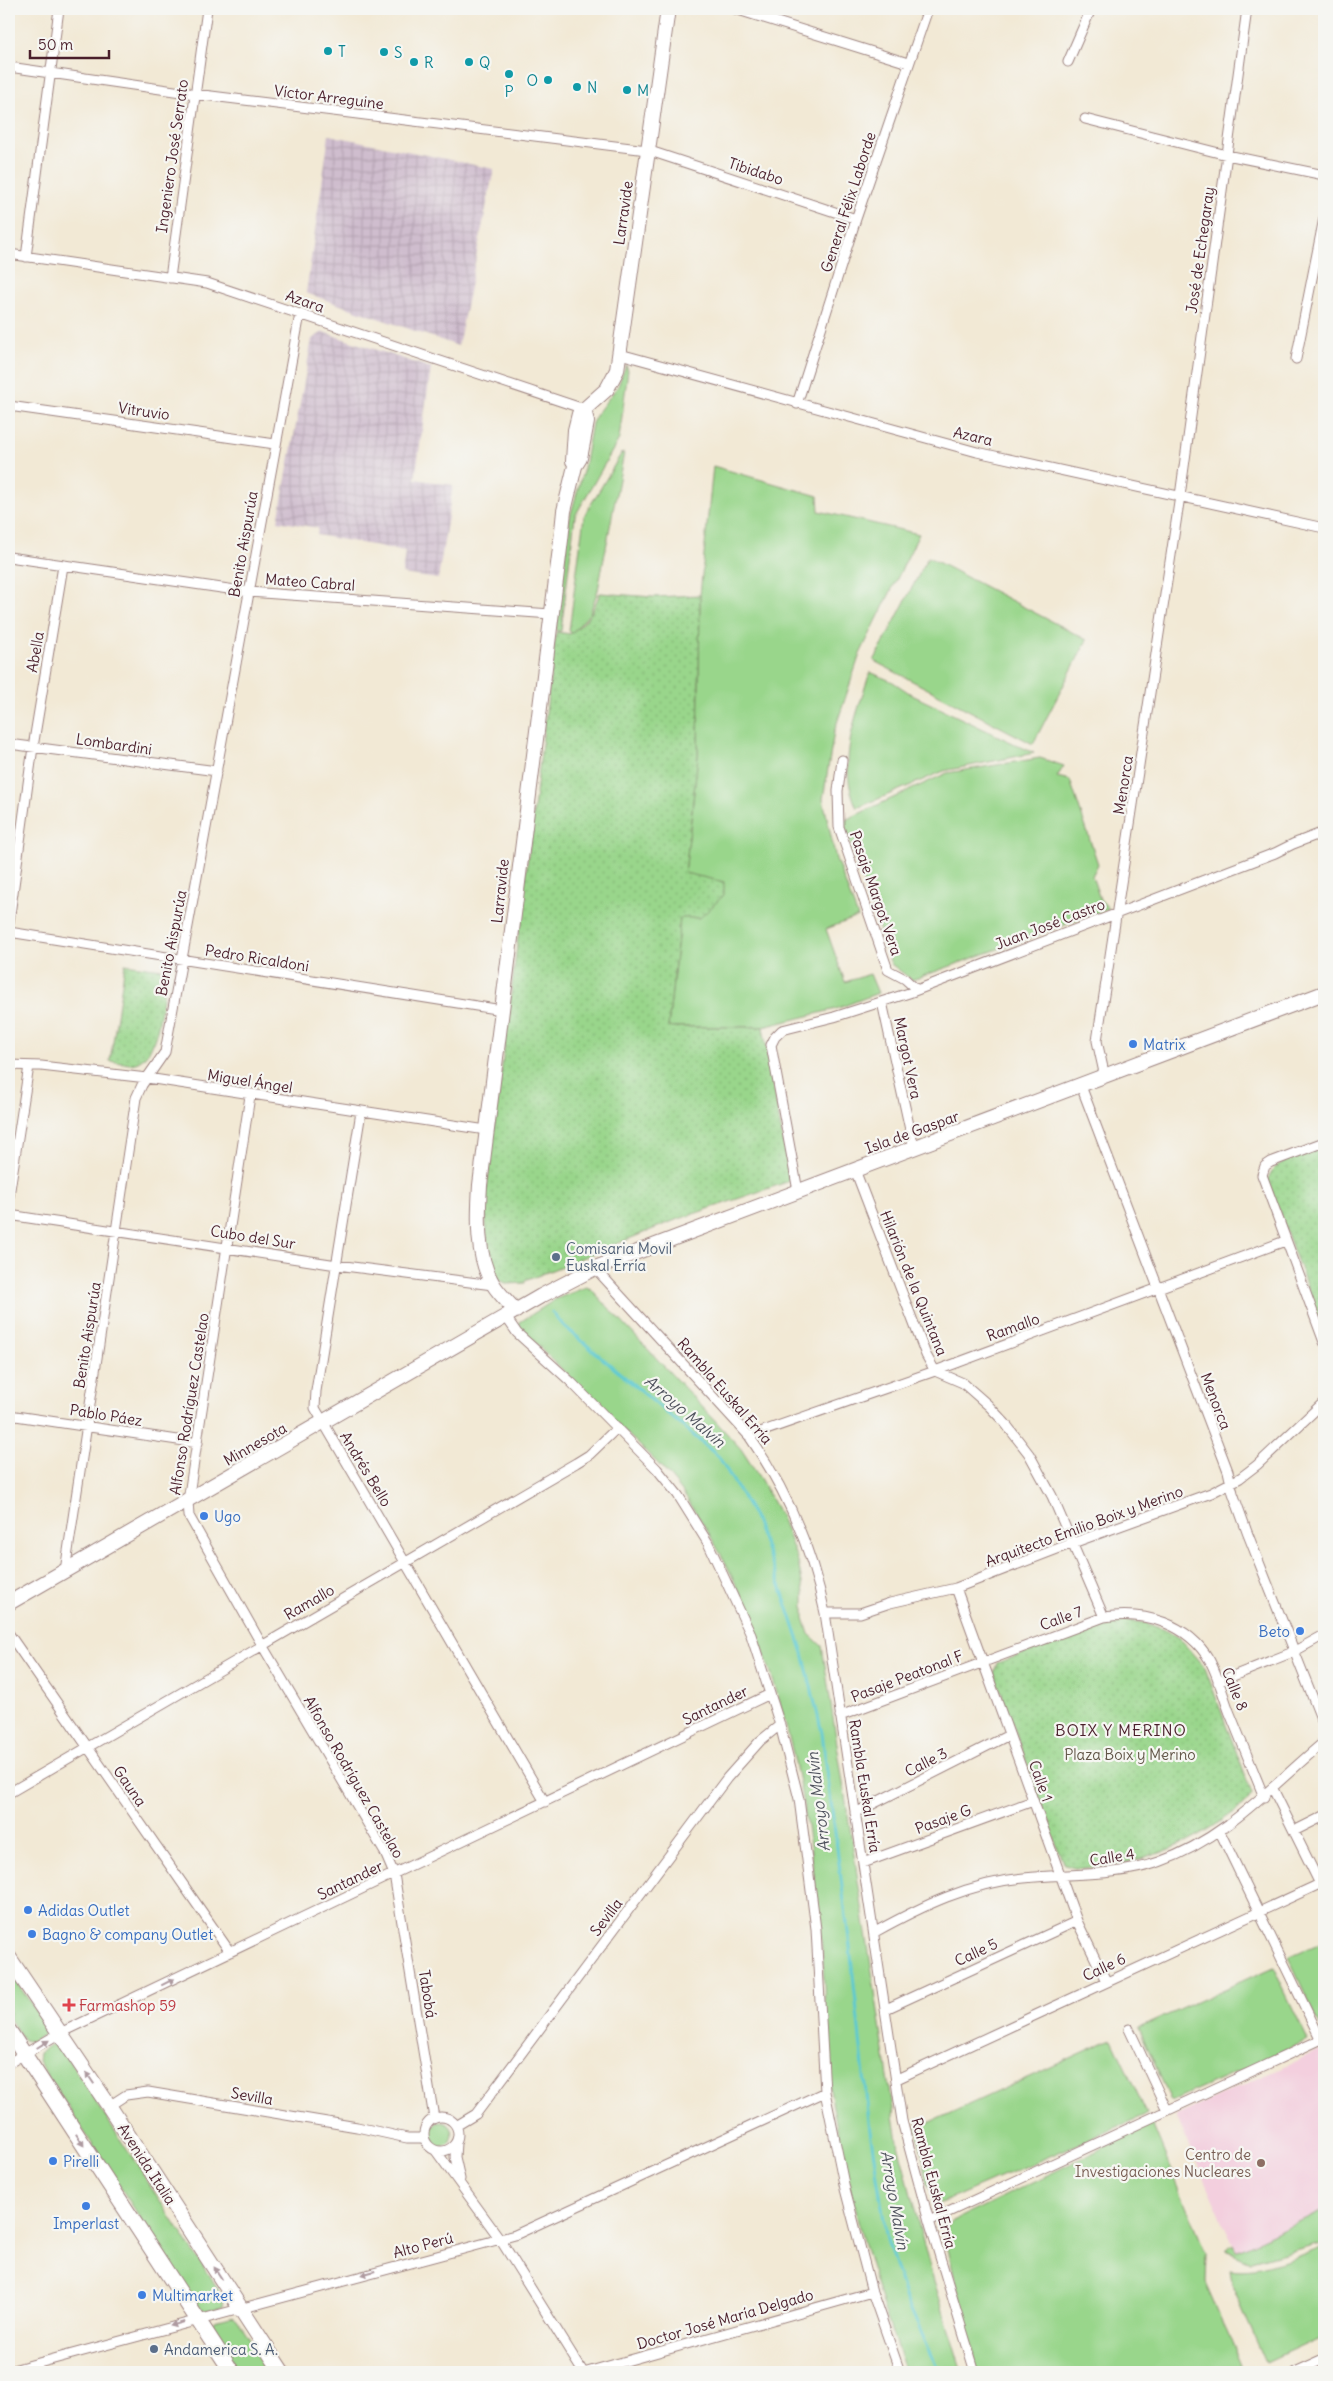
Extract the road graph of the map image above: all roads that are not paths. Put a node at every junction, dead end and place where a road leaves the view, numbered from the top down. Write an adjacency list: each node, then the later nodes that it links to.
1 (59, 9): 11 (street)
2 (208, 9): 12 (street, Ingeniero José Serrato)
3 (668, 9): 14 (street, Larravide)
4 (734, 9): 9 (street)
5 (928, 9): 9 (street, General Félix Laborde)
6 (1091, 9): 8 (street)
7 (1248, 9): 15 (street, José de Echegaray)
8 (1068, 62)
9 (908, 63): 17 (street, General Félix Laborde)
10 (9, 67): 11 (street, Víctor Arreguine)
11 (48, 73): 12 (street, Víctor Arreguine); 20 (street)
12 (195, 94): 14 (street, Víctor Arreguine); 21 (street, Ingeniero José Serrato)
13 (1085, 119): 15 (street)
14 (647, 150): 17 (street, Tibidabo); 23 (street, Larravide)
15 (1227, 155): 16 (street); 29 (street, José de Echegaray)
16 (1324, 176)
17 (856, 218): 25 (street, General Félix Laborde)
18 (1324, 218): 24 (street)
19 (9, 254): 20 (street, Azara)
20 (26, 257): 21 (street, Azara)
21 (170, 278): 22 (street, Azara)
22 (300, 314): 27 (street, Azara); 28 (street, Benito Aispurúa)
23 (620, 354): 25 (street, Azara); 27 (street, Larravide)
24 (1296, 359)
25 (797, 404): 29 (street, Azara)
26 (9, 406): 28 (street, Vitruvio)
27 (584, 409): 34 (street, Larravide)
28 (275, 444): 33 (street, Benito Aispurúa)
29 (1180, 496): 30 (street, Azara); 40 (street, Menorca)
30 (1324, 528)
31 (9, 557): 32 (street, Mateo Cabral)
32 (63, 566): 33 (street, Mateo Cabral); 36 (street, Abella)
33 (249, 592): 34 (street, Mateo Cabral); 38 (street, Benito Aispurúa)
34 (551, 614): 47 (street, Larravide)
35 (9, 744): 36 (street, Lombardini)
36 (33, 747): 38 (street, Lombardini); 41 (street, Abella)
37 (842, 760): 44 (street, Pasaje Margot Vera)
38 (217, 771): 43 (street, Benito Aispurúa)
39 (1324, 832): 40 (street, Juan José Castro)
40 (1117, 913): 44 (street, Juan José Castro); 50 (street, Menorca)
41 (9, 922)
42 (9, 932): 43 (street, Pedro Ricaldoni)
43 (182, 960): 47 (street, Pedro Ricaldoni); 51 (street, Benito Aispurúa)
44 (917, 990): 46 (street, Juan José Castro)
45 (1324, 993): 50 (street, Isla de Gaspar)
46 (882, 1002): 57 (street, Margot Vera); 59 (street, Juan José Castro)
47 (502, 1010): 55 (street, Larravide)
48 (9, 1065): 49 (street, Miguel Ángel)
49 (29, 1066): 51 (street, Miguel Ángel); 60 (street)
50 (1105, 1077): 52 (street, Isla de Gaspar)
51 (147, 1078): 53 (street, Miguel Ángel); 62 (street, Benito Aispurúa)
52 (1081, 1086): 57 (street, Isla de Gaspar); 68 (street, Menorca)
53 (250, 1096): 54 (street, Miguel Ángel); 64 (street, Alfonso Rodríguez Castelao)
54 (361, 1112): 55 (street, Miguel Ángel); 65 (street, Andrés Bello)
55 (486, 1130): 67 (street, Larravide)
56 (1324, 1142): 63 (street)
57 (914, 1148): 58 (street, Isla de Gaspar)
58 (855, 1170): 59 (street, Isla de Gaspar); 71 (street, Hilarión de la Quintana)
59 (798, 1191): 66 (street, Isla de Gaspar)
60 (9, 1196)
61 (9, 1215): 62 (street, Cubo del Sur)
62 (117, 1232): 64 (street, Cubo del Sur); 75 (street, Benito Aispurúa)
63 (1285, 1241): 68 (street, Ramallo); 70 (street)
64 (227, 1246): 65 (street, Cubo del Sur); 78 (street, Alfonso Rodríguez Castelao)
65 (337, 1265): 67 (street, Cubo del Sur); 74 (street, Andrés Bello)
66 (595, 1268): 69 (street, Isla de Gaspar); 77 (street, Rambla Euskal Erría)
67 (493, 1286): 69 (street, Larravide)
68 (1157, 1288): 71 (street, Ramallo); 79 (street, Menorca)
69 (511, 1314): 74 (street, Minnesota); 76 (street)
70 (1324, 1342)
71 (935, 1371): 77 (street, Ramallo); 81 (street, Hilarión de la Quintana)
72 (1324, 1402): 79 (street, Arquitecto Emilio Boix y Merino)
73 (9, 1415): 75 (street, Pablo Páez)
74 (323, 1423): 80 (street, Minnesota); 82 (street, Andrés Bello)
75 (87, 1426): 78 (street, Pablo Páez); 83 (street, Benito Aispurúa)
76 (617, 1428): 82 (street, Ramallo); 95 (street)
77 (749, 1436): 86 (street, Rambla Euskal Erría)
78 (198, 1443): 80 (street, Alfonso Rodríguez Castelao)
79 (1231, 1483): 81 (street, Arquitecto Emilio Boix y Merino); 92 (street, Menorca)
80 (188, 1501): 83 (street, Minnesota); 91 (street, Alfonso Rodríguez Castelao)
81 (1070, 1544): 84 (street, Arquitecto Emilio Boix y Merino); 87 (street, Hilarión de la Quintana)
82 (406, 1563): 91 (street, Ramallo); 106 (street, Andrés Bello)
83 (65, 1571): 85 (street, Minnesota)
84 (956, 1588): 86 (street, Arquitecto Emilio Boix y Merino); 93 (street, Calle 1)
85 (9, 1603)
86 (825, 1613): 96 (street, Rambla Euskal Erría)
87 (1104, 1617): 88 (street, Calle 7); 93 (street, Calle 7)
88 (1151, 1617): 94 (street, Calle 8)
89 (9, 1634): 101 (street, Gauna)
90 (1324, 1635): 92 (street)
91 (262, 1645): 101 (street, Ramallo); 112 (street, Alfonso Rodríguez Castelao)
92 (1293, 1652): 94 (street); 98 (street, Menorca)
93 (983, 1662): 96 (street, Pasaje Peatonal F); 99 (street, Calle 1)
94 (1218, 1682): 104 (street, Calle 8)
95 (770, 1694): 97 (street); 106 (street, Santander)
96 (840, 1716): 107 (street, Rambla Euskal Erría)
97 (780, 1725): 129 (street); 133 (street, Sevilla)
98 (1324, 1726)
99 (1009, 1735): 105 (street, Calle 1); 107 (street, Calle 3)
100 (1324, 1742): 102 (street, Calle 4)
101 (87, 1748): 103 (street, Ramallo); 118 (street, Gauna)
102 (1274, 1789): 104 (street, Calle 4); 109 (street)
103 (9, 1793)
104 (1264, 1797): 110 (street, Calle 4)
105 (1033, 1801): 111 (street, Pasaje G); 113 (street, Calle 1)
106 (545, 1802): 112 (street, Santander)
107 (854, 1813): 111 (street, Rambla Euskal Erría)
108 (1324, 1816): 109 (street)
109 (1294, 1831): 114 (street)
110 (1220, 1832): 113 (street, Calle 4); 115 (street)
111 (863, 1863): 117 (street, Rambla Euskal Erría)
112 (394, 1874): 118 (street, Santander); 132 (street, Tabobá)
113 (1060, 1876): 116 (street, Calle 1); 117 (street, Calle 4)
114 (1322, 1883): 115 (street, Calle 6)
115 (1260, 1911): 120 (street, Calle 6); 125 (street)
116 (1076, 1921): 120 (street, Calle 1); 121 (street, Calle 5)
117 (875, 1932): 121 (street, Rambla Euskal Erría)
118 (230, 1952): 124 (street, Santander, one-way to 118)
119 (9, 1958): 124 (main road, Avenida Italia)
120 (1106, 1981): 128 (street, Calle 6)
121 (886, 2008): 128 (street, Rambla Euskal Erría)
122 (1129, 2029): 131 (street)
123 (9, 2031): 126 (main road)
124 (60, 2033): 126 (street, Santander, one-way to 124); 130 (main road, Avenida Italia, one-way to 124)
125 (1322, 2039): 131 (street)
126 (25, 2055): 127 (street, Santander); 142 (main road, one-way to 142)
127 (9, 2063)
128 (897, 2079): 138 (street, Rambla Euskal Erría)
129 (825, 2092): 139 (street, Alto Perú); 140 (street)
130 (109, 2106): 134 (street, Sevilla); 141 (main road, Avenida Italia, one-way to 130)
131 (1167, 2110): 138 (street)
132 (434, 2118): 133 (street); 134 (street)
133 (456, 2126): 135 (street)
134 (424, 2138): 136 (street)
135 (456, 2143): 136 (street); 137 (street)
136 (436, 2151): 137 (street)
137 (462, 2184): 139 (street)
138 (929, 2221): 150 (street, Rambla Euskal Erría)
139 (500, 2239): 141 (street, Alto Perú, one-way to 141); 148 (street)
140 (872, 2292): 148 (street, Doctor José María Delgado); 149 (street)
141 (240, 2307): 142 (street, Alto Perú); 147 (main road, Avenida Italia)
142 (197, 2318): 144 (street, Alto Perú, one-way to 144); 146 (main road)
143 (1324, 2359): 151 (street)
144 (25, 2370): 145 (street, Alto Perú)
145 (9, 2371)
146 (232, 2372)
147 (282, 2372)
148 (585, 2372)
149 (900, 2372)
150 (975, 2372)
151 (1295, 2372)

